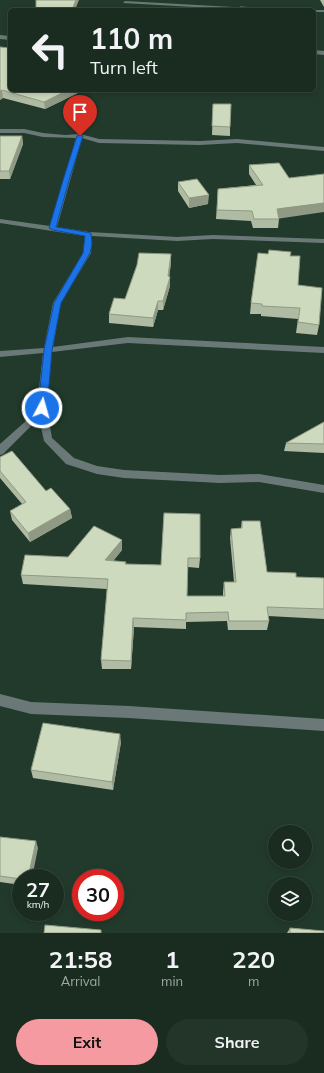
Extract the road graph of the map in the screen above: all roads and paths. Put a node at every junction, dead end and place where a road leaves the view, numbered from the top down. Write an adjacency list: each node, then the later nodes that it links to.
1 (124, 3): 2 (street)
2 (230, 8)
3 (0, 131): 4 (street)
4 (80, 136): 5 (street); 7 (street)
5 (324, 149)
6 (0, 221): 7 (street)
7 (53, 228): 8 (street)
8 (89, 234): 9 (street); 10 (street)
9 (324, 241)
10 (48, 350): 11 (street); 12 (street); 13 (street)
11 (324, 350)
12 (0, 354)
13 (42, 408): 14 (street); 15 (street)
14 (0, 451)
15 (324, 489)
16 (0, 700): 17 (street)
17 (324, 724)

